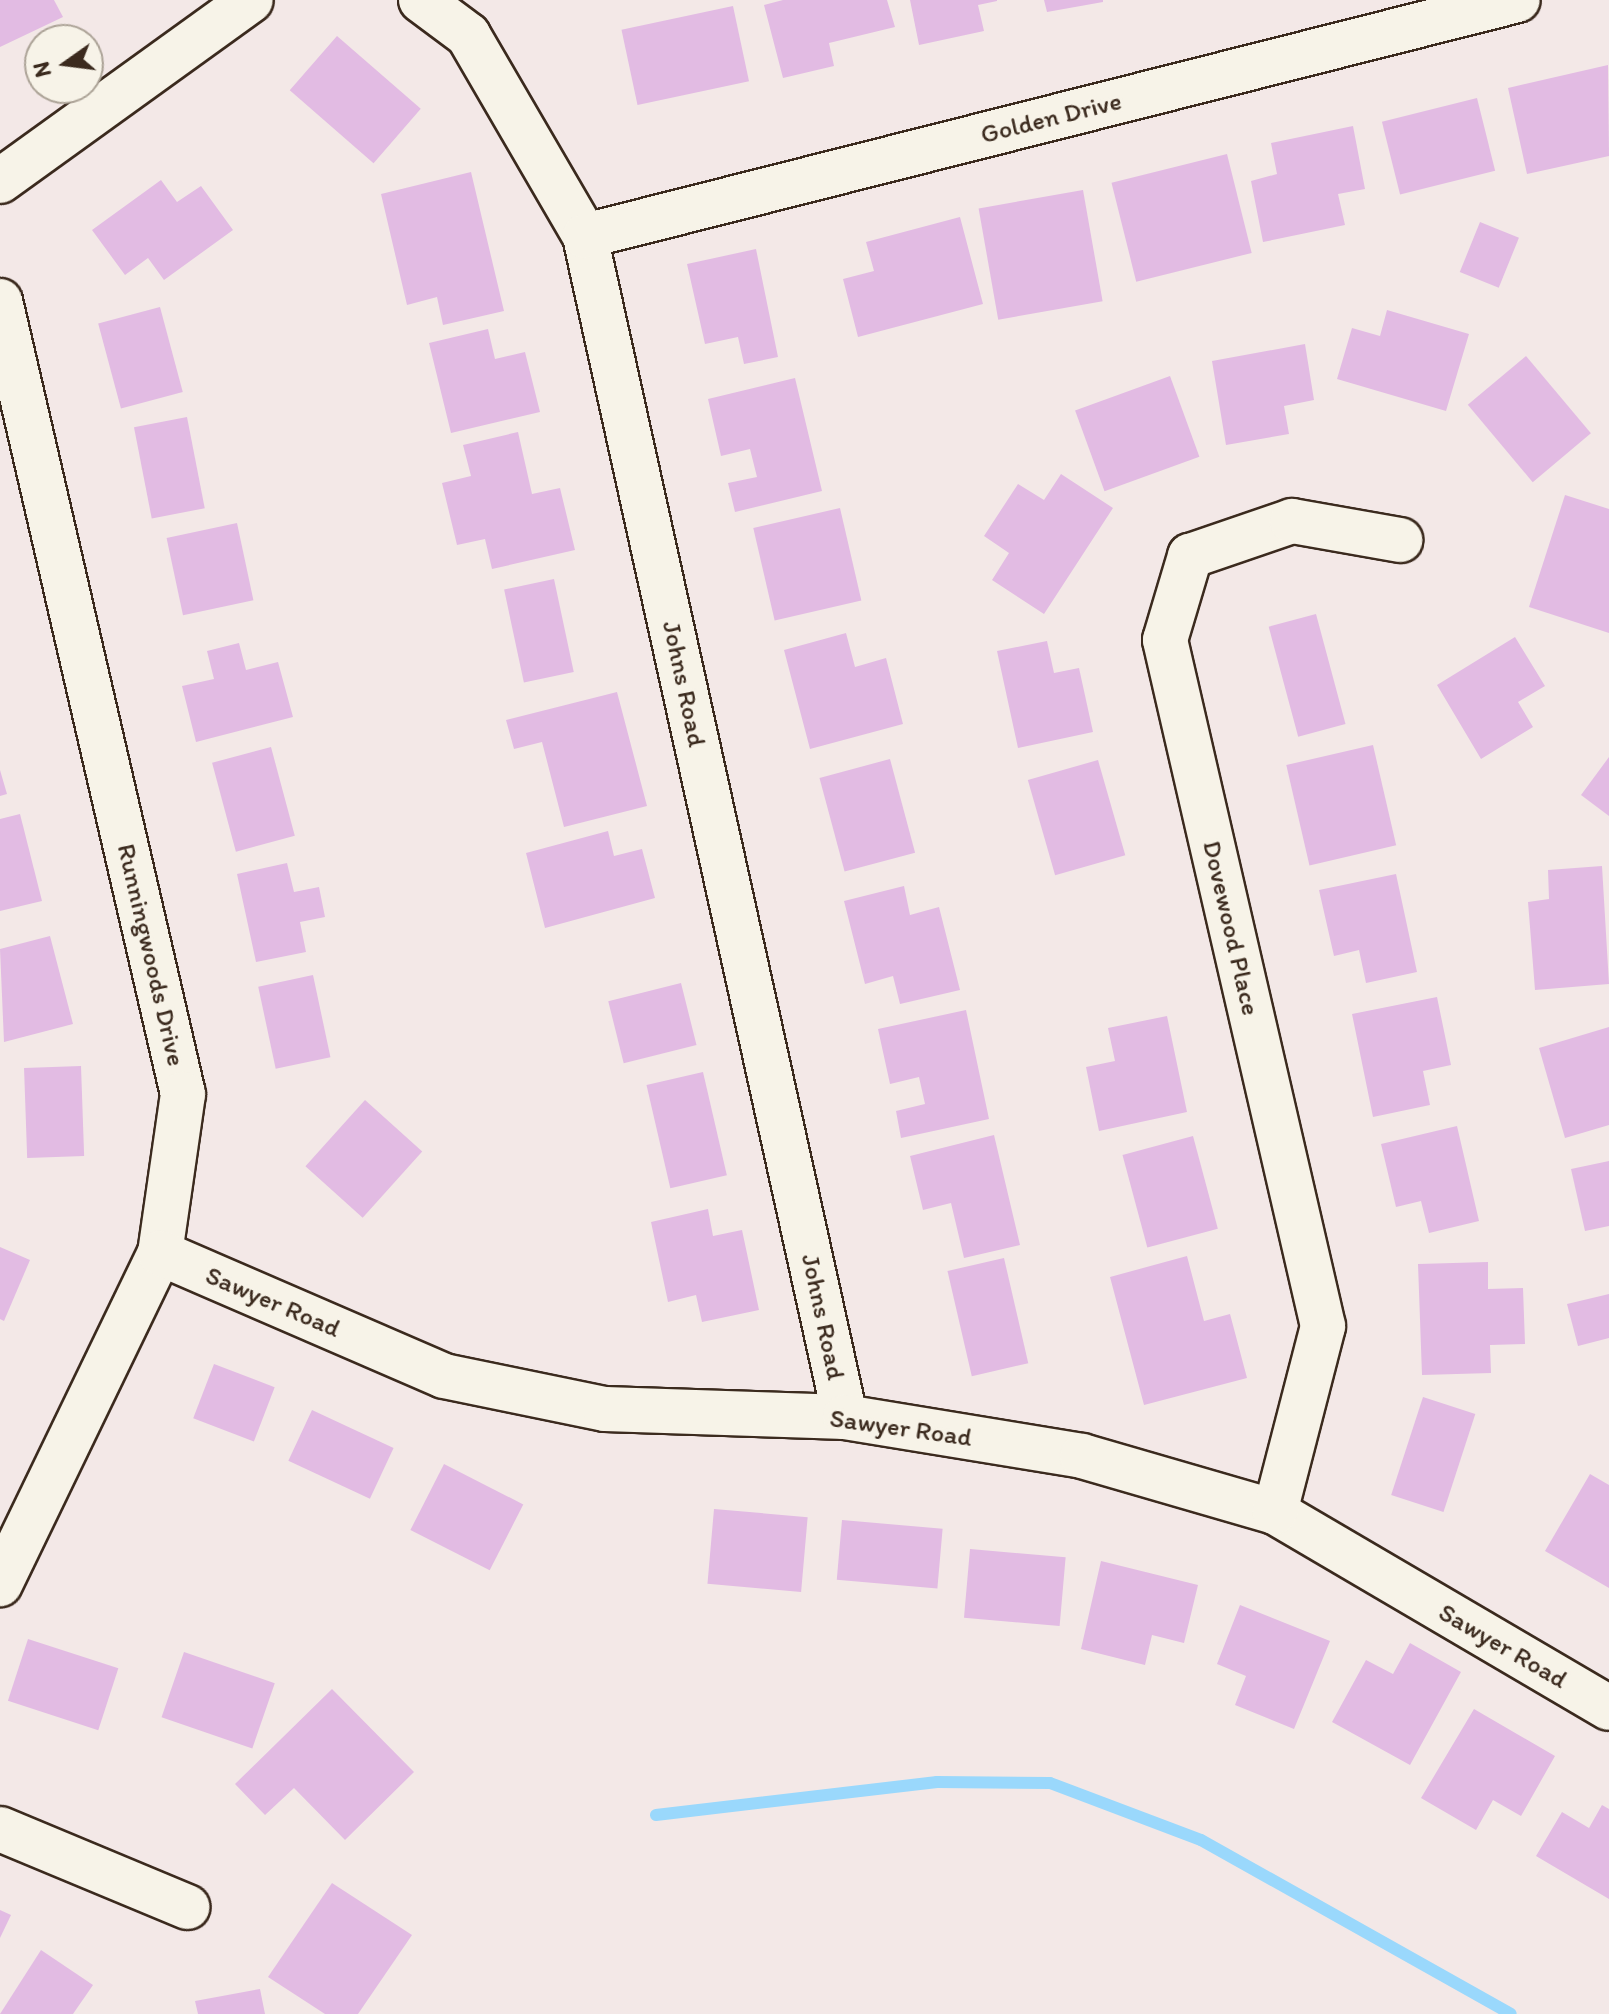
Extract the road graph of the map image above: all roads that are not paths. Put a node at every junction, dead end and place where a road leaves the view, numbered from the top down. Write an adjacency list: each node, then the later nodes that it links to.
1 (251, 0): 4 (street)
2 (421, 0): 5 (street, Johns Road)
3 (1518, 0): 5 (street, Golden Drive)
4 (0, 181)
5 (585, 236): 9 (street, Johns Road)
6 (0, 301): 8 (street, Runningwoods Drive)
7 (1400, 540): 10 (street, Dovewood Place)
8 (160, 1253): 9 (street, Sawyer Road); 11 (street, Runningwoods Drive)
9 (845, 1417): 10 (street, Sawyer Road)
10 (1275, 1512): 12 (street, Sawyer Road)
11 (0, 1584)
12 (1609, 1708)
13 (0, 1829): 14 (street)
14 (187, 1907)

